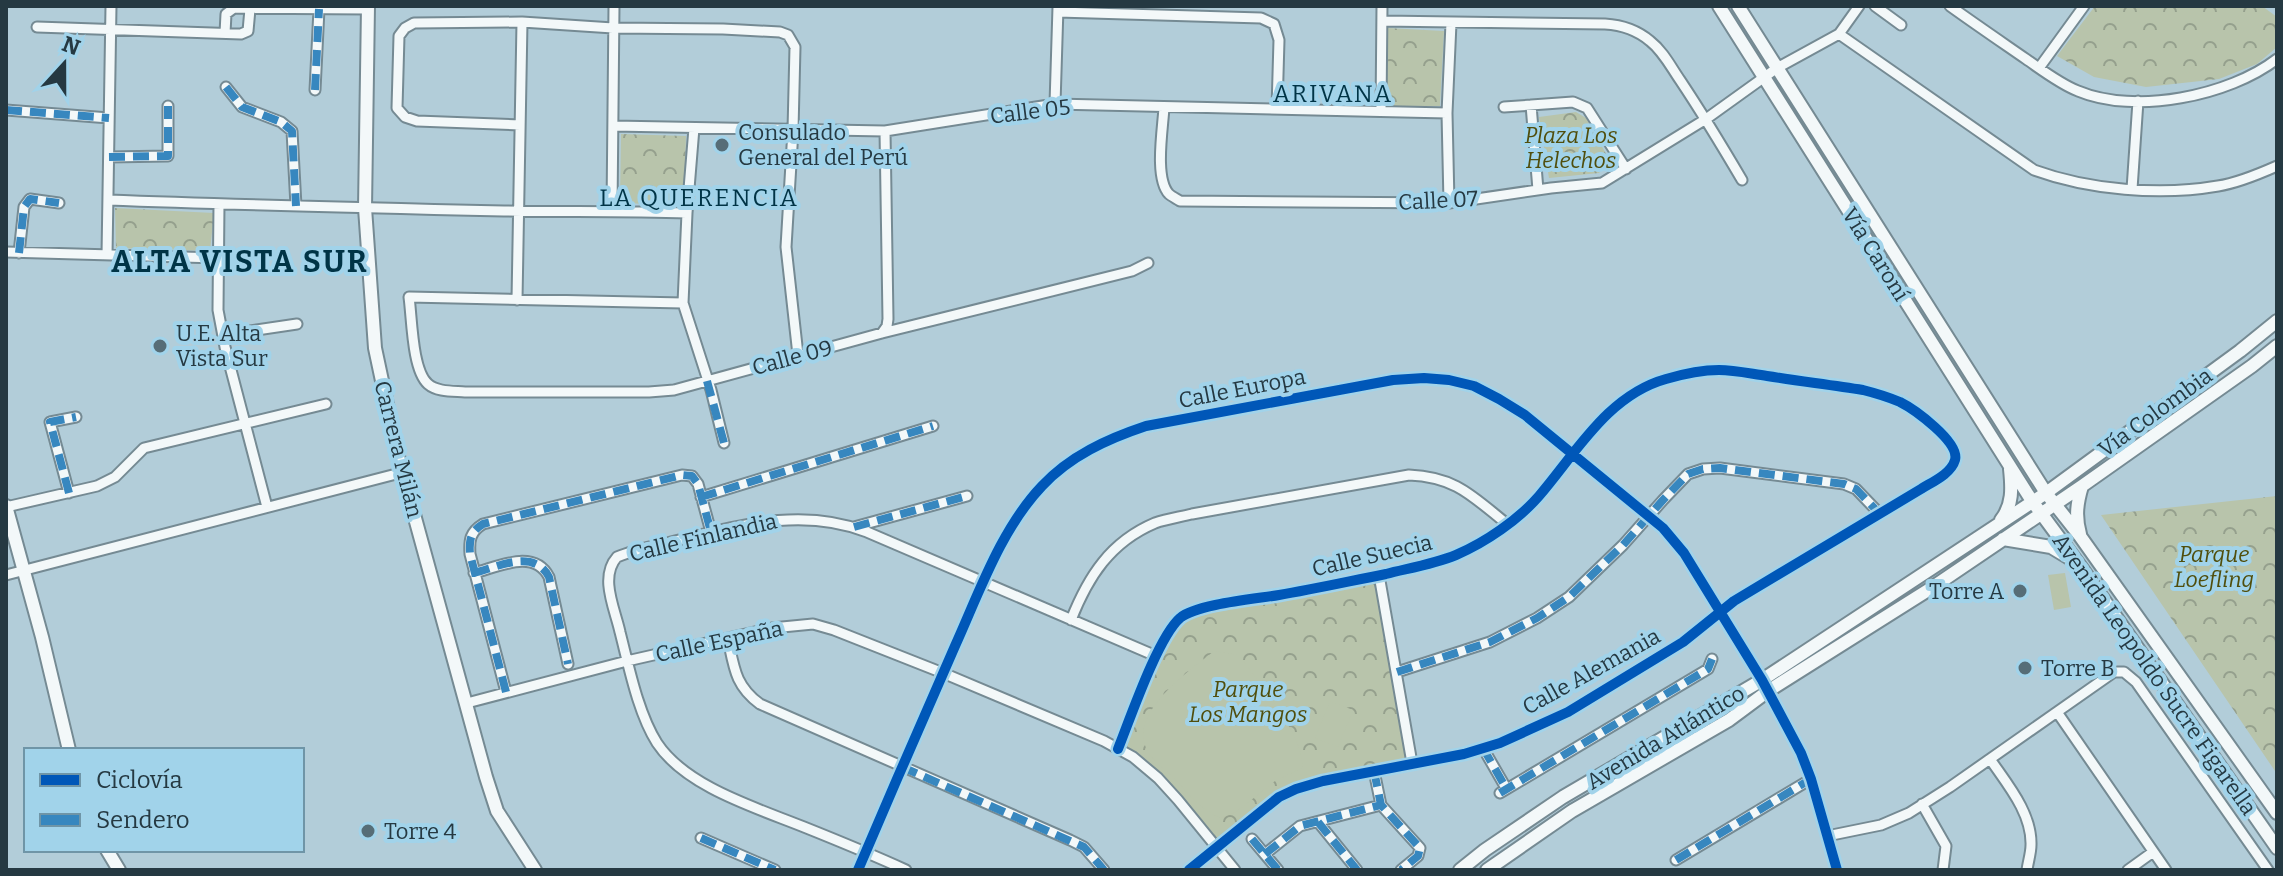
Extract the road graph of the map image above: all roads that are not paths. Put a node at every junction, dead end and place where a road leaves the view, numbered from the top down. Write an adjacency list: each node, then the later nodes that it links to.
1 (111, 6): 19 (street)
2 (614, 6): 20 (street)
3 (1382, 6): 14 (street)
4 (1719, 6): 26 (main road, Vía Caroní)
5 (1738, 6): 24 (main road, Vía Caroní)
6 (1859, 6): 22 (street)
7 (1875, 6): 17 (street)
8 (1950, 6): 25 (street)
9 (2084, 6): 25 (street)
10 (368, 8): 12 (street); 57 (main road, Carrera Milán)
11 (250, 9): 12 (street); 21 (street); 21 (street)
12 (319, 9): 28 (street)
13 (1058, 9): 30 (street); 35 (street)
14 (1383, 21): 16 (street); 37 (street)
15 (522, 22): 20 (street); 41 (street); 41 (street)
16 (1451, 23): 38 (street); 40 (street)
17 (1901, 25)
18 (37, 27): 19 (street)
19 (110, 28): 21 (street); 39 (street)
20 (613, 28): 42 (street); 44 (street)
21 (225, 33)
22 (1839, 34): 24 (street, Calle 07); 50 (street)
23 (2277, 59): 29 (street)
24 (1777, 68): 26 (street, Calle 07); 84 (main road, Vía Caroní)
25 (2039, 68): 29 (street)
26 (1764, 77): 40 (street, Calle 07); 82 (main road, Vía Caroní)
27 (226, 87): 56 (street)
28 (315, 90)
29 (2138, 101): 50 (street)
30 (1055, 104): 33 (street, Calle 05); 45 (street, Calle 05)
31 (1531, 105): 34 (street); 48 (street); 51 (street)
32 (168, 106): 46 (street)
33 (1164, 107): 35 (street, Calle 05); 54 (street, Calle 07)
34 (1504, 107)
35 (1277, 109): 37 (street, Calle 05)
36 (6, 110): 39 (street)
37 (1381, 111): 38 (street, Calle 05)
38 (1447, 113): 54 (street)
39 (109, 118): 46 (street)
40 (1706, 119): 48 (street, Calle 07); 49 (street)
41 (520, 125): 59 (street)
42 (613, 126): 43 (street, Calle 05); 58 (street)
43 (694, 128): 44 (street, Calle 05); 60 (street)
44 (793, 130): 45 (street, Calle 05); 73 (street)
45 (885, 131): 70 (street)
46 (109, 157): 52 (street)
47 (2277, 166): 50 (street)
48 (1626, 169): 51 (street, Calle 07)
49 (1742, 180)
50 (2132, 189)
51 (1538, 190): 54 (street, Calle 07)
52 (108, 200): 55 (street); 63 (street)
53 (59, 203): 62 (street)
54 (1449, 203)
55 (219, 204): 56 (street); 64 (street)
56 (296, 206): 57 (street)
57 (365, 208): 59 (street); 83 (main road, Carrera Milán)
58 (612, 210): 59 (street); 60 (street)
59 (519, 211): 66 (street)
60 (687, 213): 67 (street)
61 (6, 252): 62 (street)
62 (19, 253): 63 (street)
63 (107, 255): 64 (street)
64 (218, 258): 71 (street)
65 (1148, 263): 70 (street, Calle 09)
66 (517, 300): 67 (street); 74 (street, Calle 09)
67 (683, 303): 74 (street)
68 (2277, 321): 85 (main road, Vía Colombia)
69 (297, 324): 71 (street)
70 (882, 333): 73 (street, Calle 09)
71 (223, 335): 77 (street)
72 (2277, 346): 86 (main road, Vía Colombia)
73 (798, 355): 74 (street, Calle 09)
74 (707, 381): 79 (street)
75 (326, 404): 77 (street)
76 (76, 417): 87 (street)
77 (245, 423): 87 (street); 94 (street)
78 (933, 426): 90 (street)
79 (724, 443)
80 (1572, 453): 81 (street, Calle Suecia); 97 (street, Calle Europa); 98 (street, Calle Suecia); 109 (street, Calle Europa)
81 (1955, 461): 96 (street, Calle Alemania)
82 (2010, 466): 91 (main road, Vía Caroní); 99 (main road)
83 (404, 472): 94 (street); 121 (main road, Carrera Milán)
84 (2034, 474): 85 (main road); 88 (main road, Vía Caroní)
85 (2068, 475): 88 (main road, Vía Colombia)
86 (2082, 486): 92 (main road, Vía Colombia); 102 (main road)
87 (69, 493): 93 (street)
88 (2046, 493): 91 (main road, Vía Colombia); 92 (main road, Avenida Leopoldo Sucre Figarella)
89 (967, 496): 100 (street)
90 (701, 497): 101 (street); 106 (street)
91 (2032, 501): 95 (main road, Avenida Leopoldo Sucre Figarella); 99 (main road, Avenida Atlántico)
92 (2055, 504): 95 (main road, Vía Colombia); 102 (main road, Avenida Leopoldo Sucre Figarella)
93 (6, 507): 105 (main road)
94 (267, 507): 105 (street)
95 (2041, 512): 103 (main road, Avenida Atlántico); 104 (main road, Avenida Leopoldo Sucre Figarella)
96 (1880, 514): 97 (street); 110 (street, Calle Alemania)
97 (1648, 515): 110 (street, Calle Europa); 117 (street)
98 (1507, 524): 108 (street, Calle Suecia); 111 (street)
99 (1995, 526): 119 (main road, Avenida Atlántico)
100 (854, 527): 101 (street, Calle Finlandia); 109 (street, Calle Finlandia)
101 (711, 532): 115 (street, Calle Finlandia)
102 (2080, 536): 133 (main road, Avenida Leopoldo Sucre Figarella)
103 (2003, 539): 104 (main road); 119 (main road, Avenida Atlántico)
104 (2083, 570): 139 (main road, Avenida Leopoldo Sucre Figarella)
105 (23, 571): 107 (street); 123 (main road)
106 (474, 573): 116 (street); 120 (street)
107 (6, 575)
108 (1379, 575): 113 (street, Calle Suecia); 117 (street)
109 (984, 583): 111 (street, Calle Finlandia); 118 (street, Calle Europa)
110 (1720, 613): 119 (street, Calle Europa); 124 (street, Calle Alemania)
111 (1071, 620): 113 (street, Calle Finlandia)
112 (728, 639): 115 (street, Calle España); 118 (street, Calle España); 128 (street)
113 (1156, 656): 125 (street, Calle Suecia)
114 (1712, 659): 124 (street)
115 (627, 661): 120 (street, Calle España); 141 (street)
116 (568, 664)
117 (1397, 672): 127 (street)
118 (943, 673): 125 (street, Calle España); 128 (street, Calle Europa)
119 (1765, 686): 130 (street, Calle Europa); 156 (main road, Avenida Atlántico); 157 (main road, Avenida Atlántico)
120 (506, 692): 121 (street, Calle España)
121 (467, 703): 146 (main road, Carrera Milán)
122 (2057, 712): 126 (street); 142 (street); 163 (street)
123 (69, 748)
124 (1483, 748): 127 (street, Calle Alemania)
125 (1118, 749): 138 (street, Calle España)
126 (1990, 759): 131 (street); 160 (street)
127 (1412, 763): 129 (street, Calle Alemania)
128 (902, 767): 141 (street, Calle Europa); 150 (street)
129 (1374, 771): 132 (street); 138 (street, Calle Alemania)
130 (1811, 779): 135 (street, Calle Europa); 144 (street)
131 (1922, 804): 135 (street); 159 (street)
132 (1381, 805): 134 (street); 155 (street)
133 (2277, 813)
134 (1318, 822): 143 (street); 154 (street)
135 (1827, 836): 158 (street, Calle Europa)
136 (701, 838): 147 (street)
137 (1252, 839): 143 (street)
138 (1217, 848): 151 (street, Calle Alemania); 152 (street, Calle España)
139 (2277, 848)
140 (108, 852): 145 (main road)
141 (865, 852): 148 (street, Calle Europa); 149 (street)
142 (2153, 852): 161 (street); 162 (street)
143 (1265, 854): 153 (street)
144 (1676, 860)
145 (119, 870)
146 (535, 870)
147 (775, 870)
148 (858, 870)
149 (906, 870)
150 (1104, 870)
151 (1189, 870)
152 (1235, 870)
153 (1278, 870)
154 (1357, 870)
155 (1401, 870)
156 (1460, 870)
157 (1487, 870)
158 (1837, 870)
159 (1943, 870)
160 (2027, 870)
161 (2128, 870)
162 (2166, 870)
163 (2268, 870)

